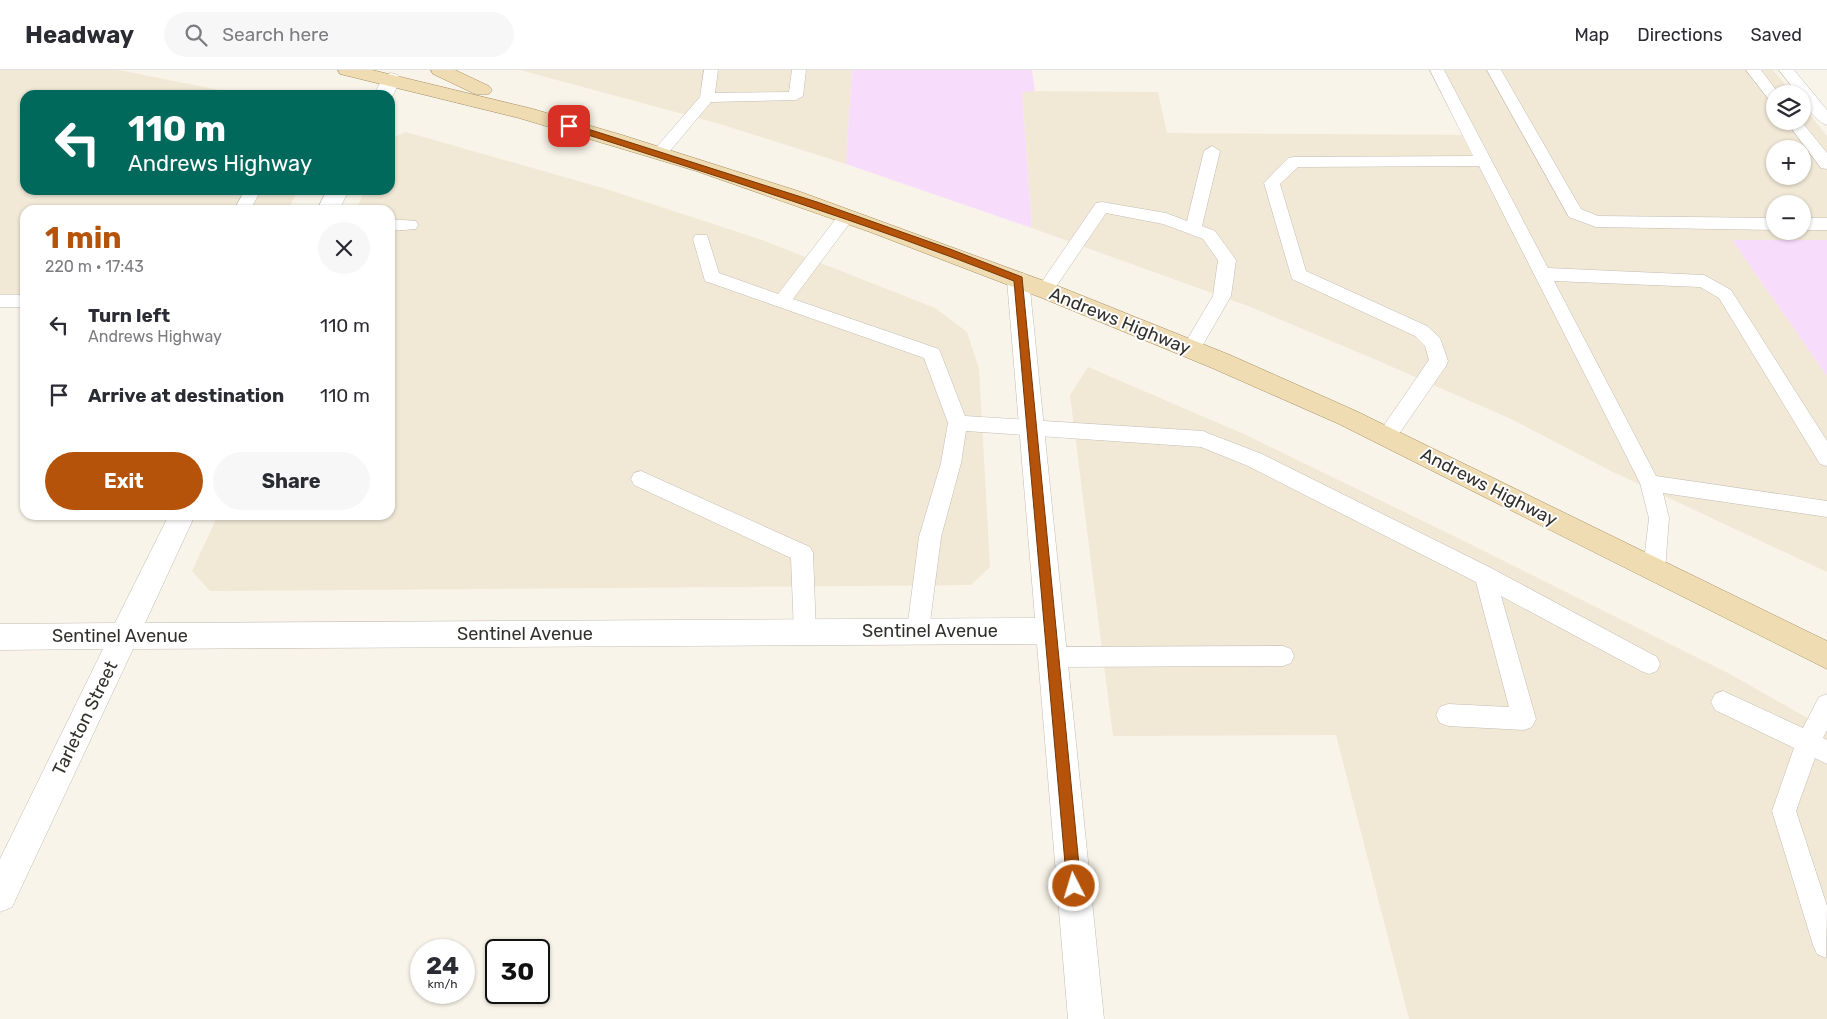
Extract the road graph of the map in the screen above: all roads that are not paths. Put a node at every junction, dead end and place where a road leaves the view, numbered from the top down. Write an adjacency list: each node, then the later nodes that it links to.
1 (347, 70): 9 (main road, Andrews Highway)
2 (440, 70): 12 (main road)
3 (711, 70): 11 (lane)
4 (799, 70): 11 (lane)
5 (1437, 70): 17 (lane)
6 (1494, 70): 20 (lane)
7 (1753, 70): 10 (lane)
8 (1786, 70): 13 (lane)
9 (388, 87): 12 (main road, Andrews Highway)
10 (1766, 87)
11 (707, 98): 16 (lane)
12 (545, 120): 16 (main road, Andrews Highway)
13 (1827, 120)
14 (1801, 130): 18 (lane)
15 (1212, 151): 25 (lane)
16 (659, 154): 19 (main road, Andrews Highway)
17 (1484, 161): 27 (lane); 36 (lane)
18 (1827, 164)
19 (848, 216): 28 (main road, Andrews Highway); 32 (lane)
20 (1766, 224)
21 (1811, 224): 22 (lane)
22 (1827, 224)
23 (395, 225): 24 (lane)
24 (410, 225)
25 (1193, 229): 29 (lane); 33 (lane)
26 (701, 239): 32 (lane)
27 (1543, 274): 37 (lane); 39 (lane)
28 (1018, 280): 29 (main road, Andrews Highway); 35 (street)
29 (1045, 290): 33 (main road, Andrews Highway)
30 (0, 301): 31 (lane)
31 (20, 301)
32 (782, 301): 34 (lane)
33 (1190, 350): 36 (main road, Andrews Highway)
34 (958, 423): 35 (lane); 44 (lane)
35 (1032, 428): 43 (lane); 48 (street)
36 (1387, 436): 42 (main road, Andrews Highway)
37 (1827, 458)
38 (641, 478): 45 (lane)
39 (1650, 483): 40 (lane); 42 (lane)
40 (1827, 509)
41 (180, 520): 46 (street, Tarleton Street)
42 (1654, 570): 50 (main road, Andrews Highway)
43 (1485, 576): 51 (lane); 54 (lane)
44 (918, 630): 45 (street, Sentinel Avenue); 48 (street, Sentinel Avenue)
45 (805, 633): 46 (street, Sentinel Avenue)
46 (124, 636): 47 (street, Sentinel Avenue); 56 (street, Tarleton Street)
47 (0, 637)
48 (1052, 644): 49 (lane); 58 (street)
49 (1283, 656)
50 (1827, 656)
51 (1648, 664)
52 (1723, 702): 55 (lane)
53 (1827, 705): 55 (lane)
54 (1448, 715)
55 (1818, 748): 57 (lane)
56 (0, 895)
57 (1826, 945)
58 (1086, 1019)

